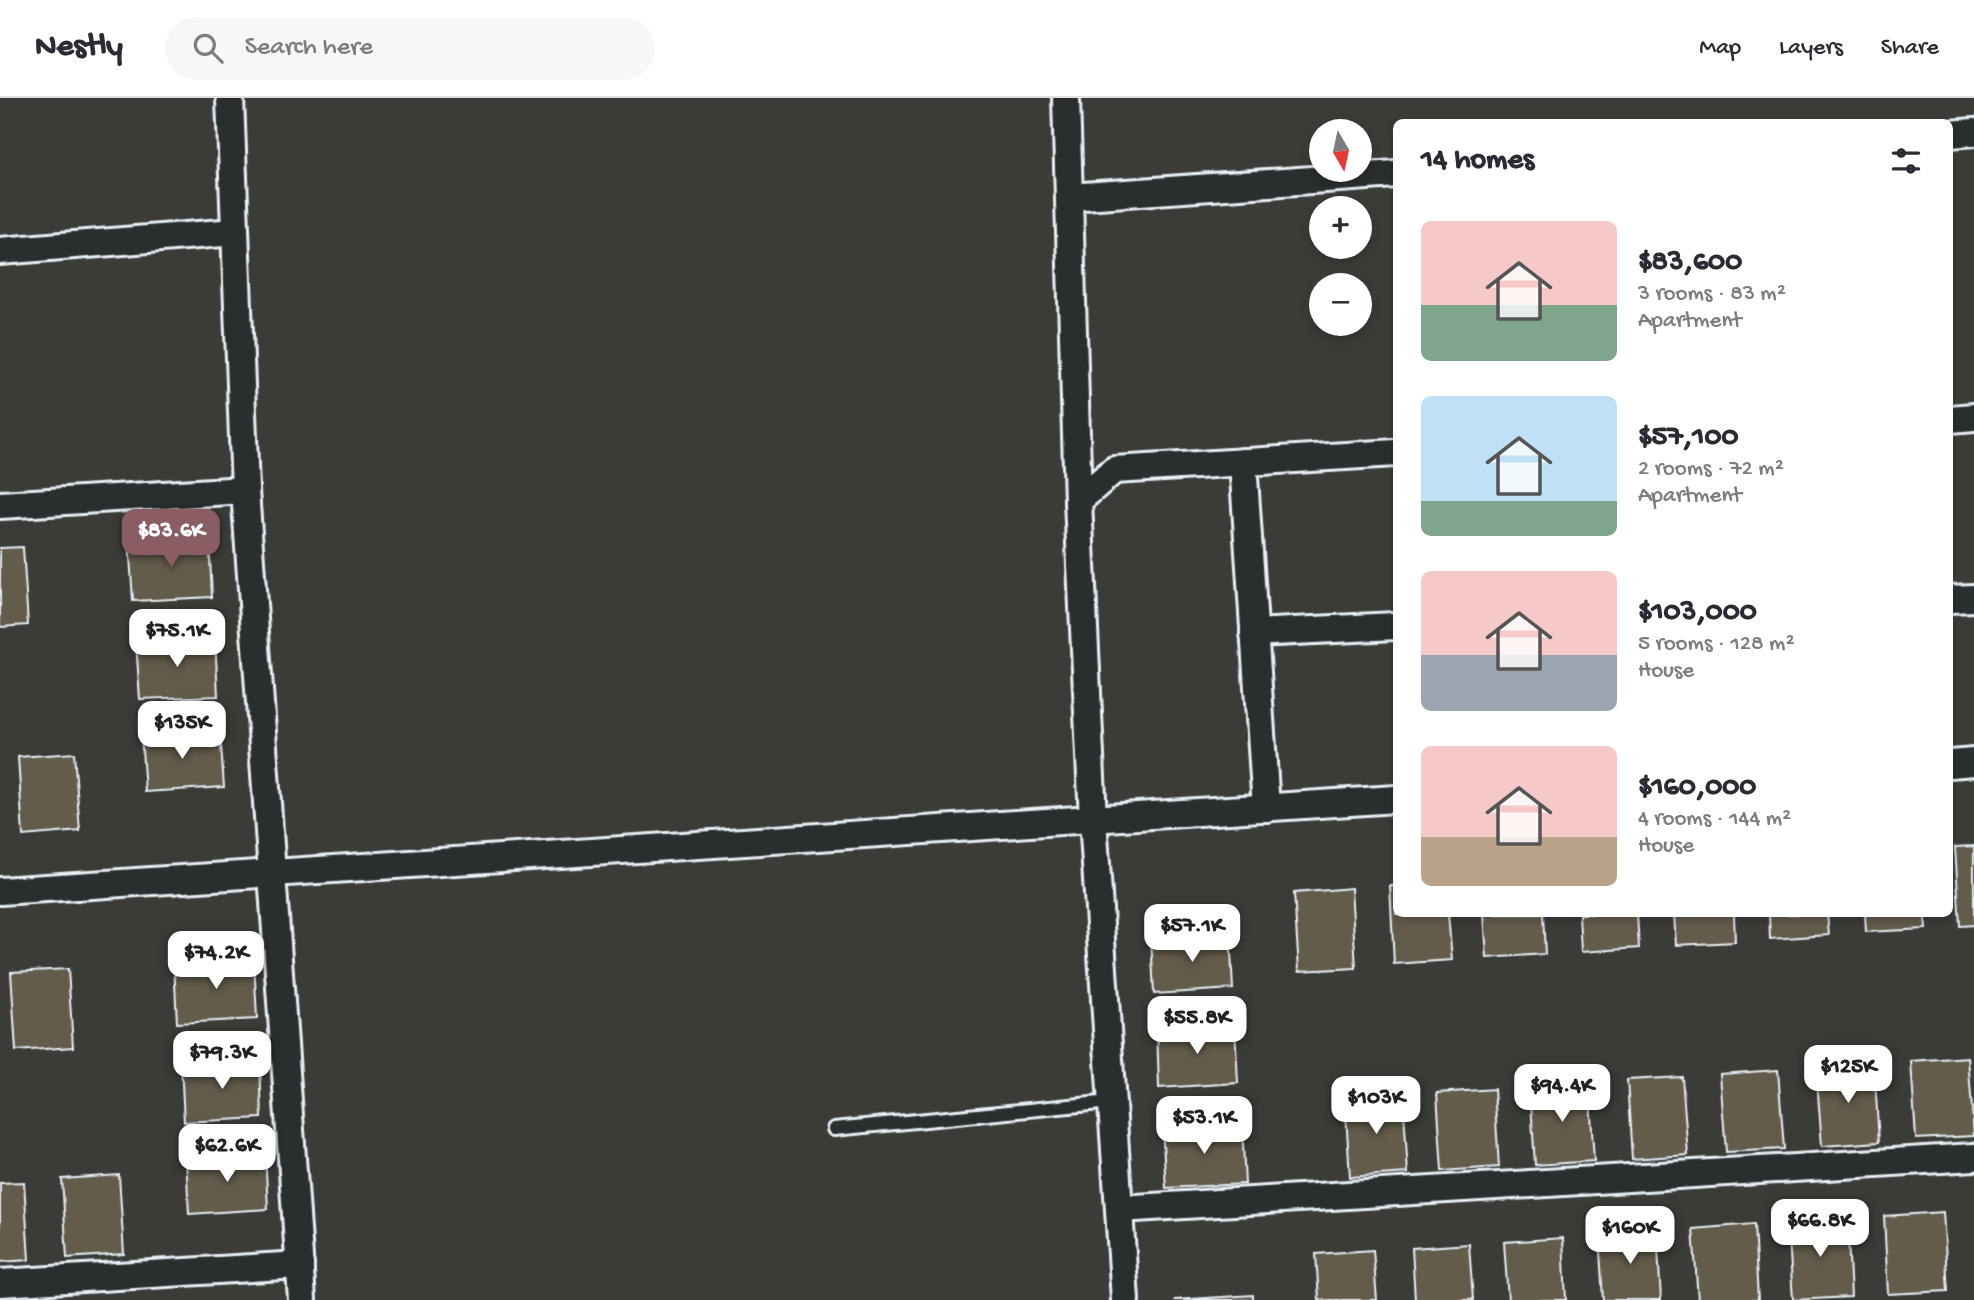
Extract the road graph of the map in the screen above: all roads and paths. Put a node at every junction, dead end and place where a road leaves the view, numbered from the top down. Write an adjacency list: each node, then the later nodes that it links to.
1 (230, 98): 7 (street)
2 (1066, 98): 6 (street)
3 (1974, 132): 4 (street)
4 (1953, 134)
5 (1393, 174): 6 (street)
6 (1069, 197): 14 (street)
7 (235, 232): 8 (street); 13 (street)
8 (0, 251)
9 (1974, 417): 10 (street)
10 (1953, 419)
11 (1393, 453): 12 (street)
12 (1243, 462): 14 (street); 19 (street)
13 (245, 490): 15 (street); 25 (street)
14 (1078, 501): 24 (street)
15 (0, 505)
16 (1974, 598): 17 (street)
17 (1953, 599)
18 (1393, 626): 19 (street)
19 (1254, 633): 23 (street)
20 (1974, 762): 21 (street)
21 (1953, 764)
22 (1393, 799): 23 (street)
23 (1266, 808): 24 (street)
24 (1093, 820): 25 (street); 27 (street)
25 (274, 873): 26 (street); 31 (street)
26 (0, 891)
27 (1111, 1102): 28 (lane); 30 (street)
28 (834, 1129)
29 (1974, 1157): 30 (street)
30 (1119, 1209): 34 (street)
31 (300, 1265): 32 (street); 33 (street)
32 (0, 1283)
33 (302, 1300)
34 (1125, 1300)

